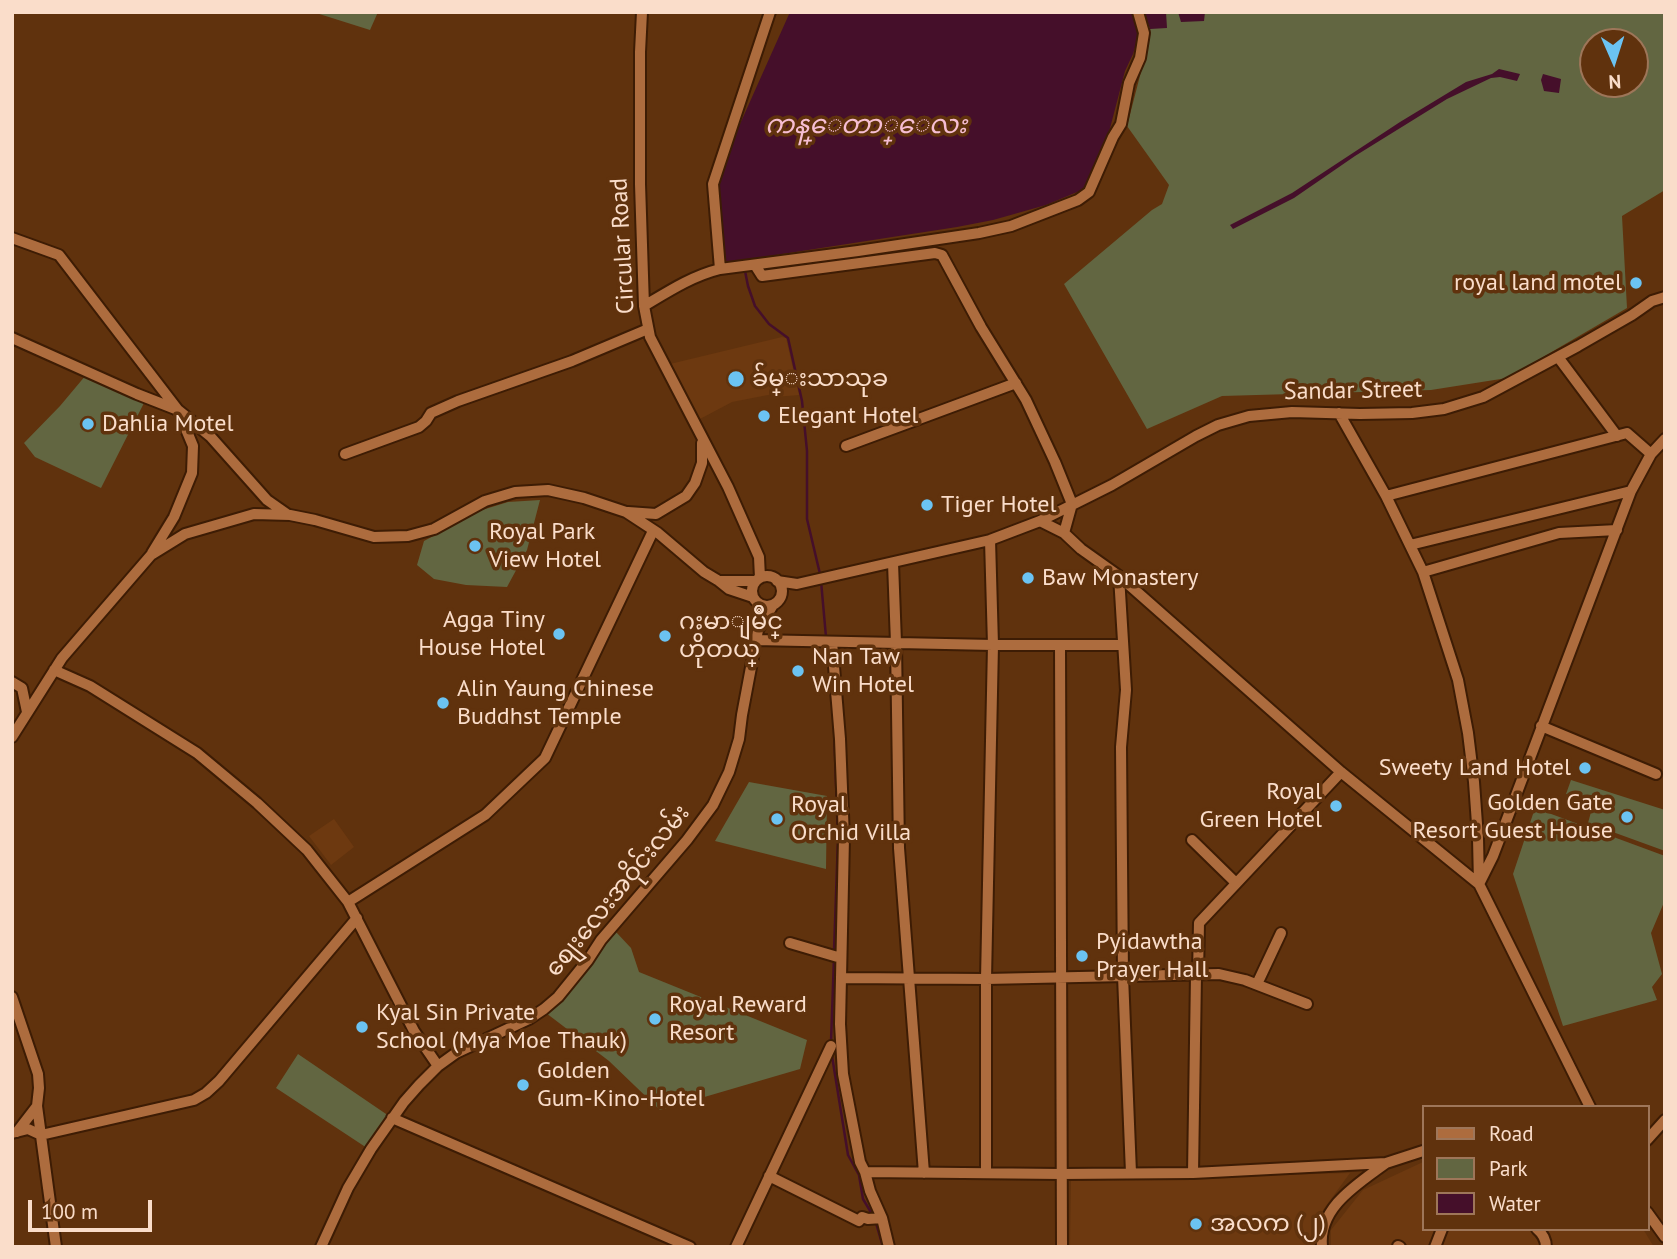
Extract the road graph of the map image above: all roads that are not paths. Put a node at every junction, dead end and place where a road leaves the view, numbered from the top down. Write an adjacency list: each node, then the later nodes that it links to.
1 (642, 12): 8 (street, Circular Road)
2 (770, 12): 6 (street)
3 (1138, 12): 5 (street)
4 (12, 238): 13 (street)
5 (755, 265): 6 (street); 12 (street)
6 (720, 269): 8 (street)
7 (1665, 297): 11 (street, Sandar Street)
8 (644, 306): 9 (street, Circular Road)
9 (649, 330): 17 (street, Circular Road); 19 (street)
10 (12, 338): 13 (street)
11 (1558, 357): 14 (street, Sandar Street); 15 (street)
12 (1016, 383): 18 (street); 23 (street)
13 (178, 410): 25 (street); 32 (street)
14 (1339, 413): 22 (street); 23 (street, Sandar Street)
15 (1617, 436): 20 (street); 22 (street)
16 (1665, 439): 20 (street)
17 (702, 441): 24 (street); 33 (street, Circular Road)
18 (846, 446)
19 (345, 454)
20 (1651, 454): 21 (street)
21 (1631, 491): 27 (street); 31 (street)
22 (1386, 496): 31 (street)
23 (1072, 504): 26 (street, Sandar Street); 29 (street)
24 (626, 512): 25 (street); 28 (street)
25 (290, 515): 32 (street)
26 (1040, 521): 29 (street); 30 (street, Sandar Street)
27 (1617, 530): 35 (street); 52 (street)
28 (653, 531): 37 (street); 59 (street)
29 (1064, 533): 36 (street)
30 (990, 540): 34 (street, Sandar Street); 46 (street)
31 (1410, 545): 35 (street)
32 (150, 555): 49 (street)
33 (759, 557): 38 (street, Circular Road); 39 (street)
34 (893, 563): 40 (street, Sandar Street); 45 (street)
35 (1423, 572): 58 (street)
36 (1119, 576): 48 (street); 54 (street)
37 (719, 580): 38 (street); 41 (street)
38 (758, 580): 39 (street); 41 (street)
39 (776, 580): 40 (street); 42 (street)
40 (797, 584): 42 (street)
41 (754, 599): 42 (street); 43 (street)
42 (777, 600): 43 (street)
43 (756, 635): 44 (street); 74 (street, စျေးလေးအဝိုင်းလမ်း)
44 (829, 642): 45 (street); 63 (street)
45 (896, 643): 46 (street); 68 (street)
46 (993, 645): 47 (street); 69 (street)
47 (1060, 645): 48 (street); 66 (street)
48 (1123, 645): 65 (street)
49 (54, 670): 51 (street); 59 (street)
50 (12, 682): 51 (street)
51 (27, 712): 53 (street)
52 (1541, 726): 55 (street); 58 (street)
53 (12, 737)
54 (1341, 772): 57 (street); 58 (street)
55 (1656, 774)
56 (1192, 840): 57 (street)
57 (1236, 883): 64 (street)
58 (1479, 884): 75 (street)
59 (348, 902): 60 (street)
60 (357, 918): 74 (street); 80 (street)
61 (1281, 933): 70 (street)
62 (790, 943): 63 (street)
63 (836, 957): 67 (street)
64 (1197, 975): 65 (street); 70 (street); 88 (street)
65 (1123, 976): 66 (street); 87 (street)
66 (1061, 977): 69 (street); 89 (street)
67 (841, 978): 68 (street); 84 (street)
68 (909, 979): 69 (street); 85 (street)
69 (986, 979): 86 (street)
70 (1257, 984): 72 (street)
71 (12, 997): 76 (street)
72 (1307, 1004)
73 (831, 1046): 90 (street)
74 (439, 1066): 77 (street, စျေးလေးအဝိုင်းလမ်း)
75 (1589, 1105)
76 (37, 1106): 79 (street); 80 (street)
77 (392, 1118): 96 (street, စျေးလေးအဝိုင်းလမ်း); 97 (street)
78 (1665, 1120): 81 (street)
79 (14, 1134): 80 (street)
80 (41, 1135): 95 (street)
81 (1649, 1138)
82 (1422, 1151): 83 (street)
83 (1386, 1163): 88 (street); 101 (street)
84 (865, 1172): 85 (street); 92 (street)
85 (924, 1173): 86 (street)
86 (986, 1173): 89 (street)
87 (1131, 1173): 88 (street); 89 (street)
88 (1193, 1173)
89 (1061, 1174): 100 (street)
90 (769, 1176): 92 (street); 98 (street)
91 (1649, 1215): 94 (street)
92 (876, 1218): 99 (street)
93 (1539, 1231): 102 (street)
94 (1665, 1237)
95 (56, 1247)
96 (321, 1247)
97 (690, 1247)
98 (736, 1247)
99 (889, 1247)
100 (1062, 1247)
101 (1322, 1247)
102 (1546, 1247)

